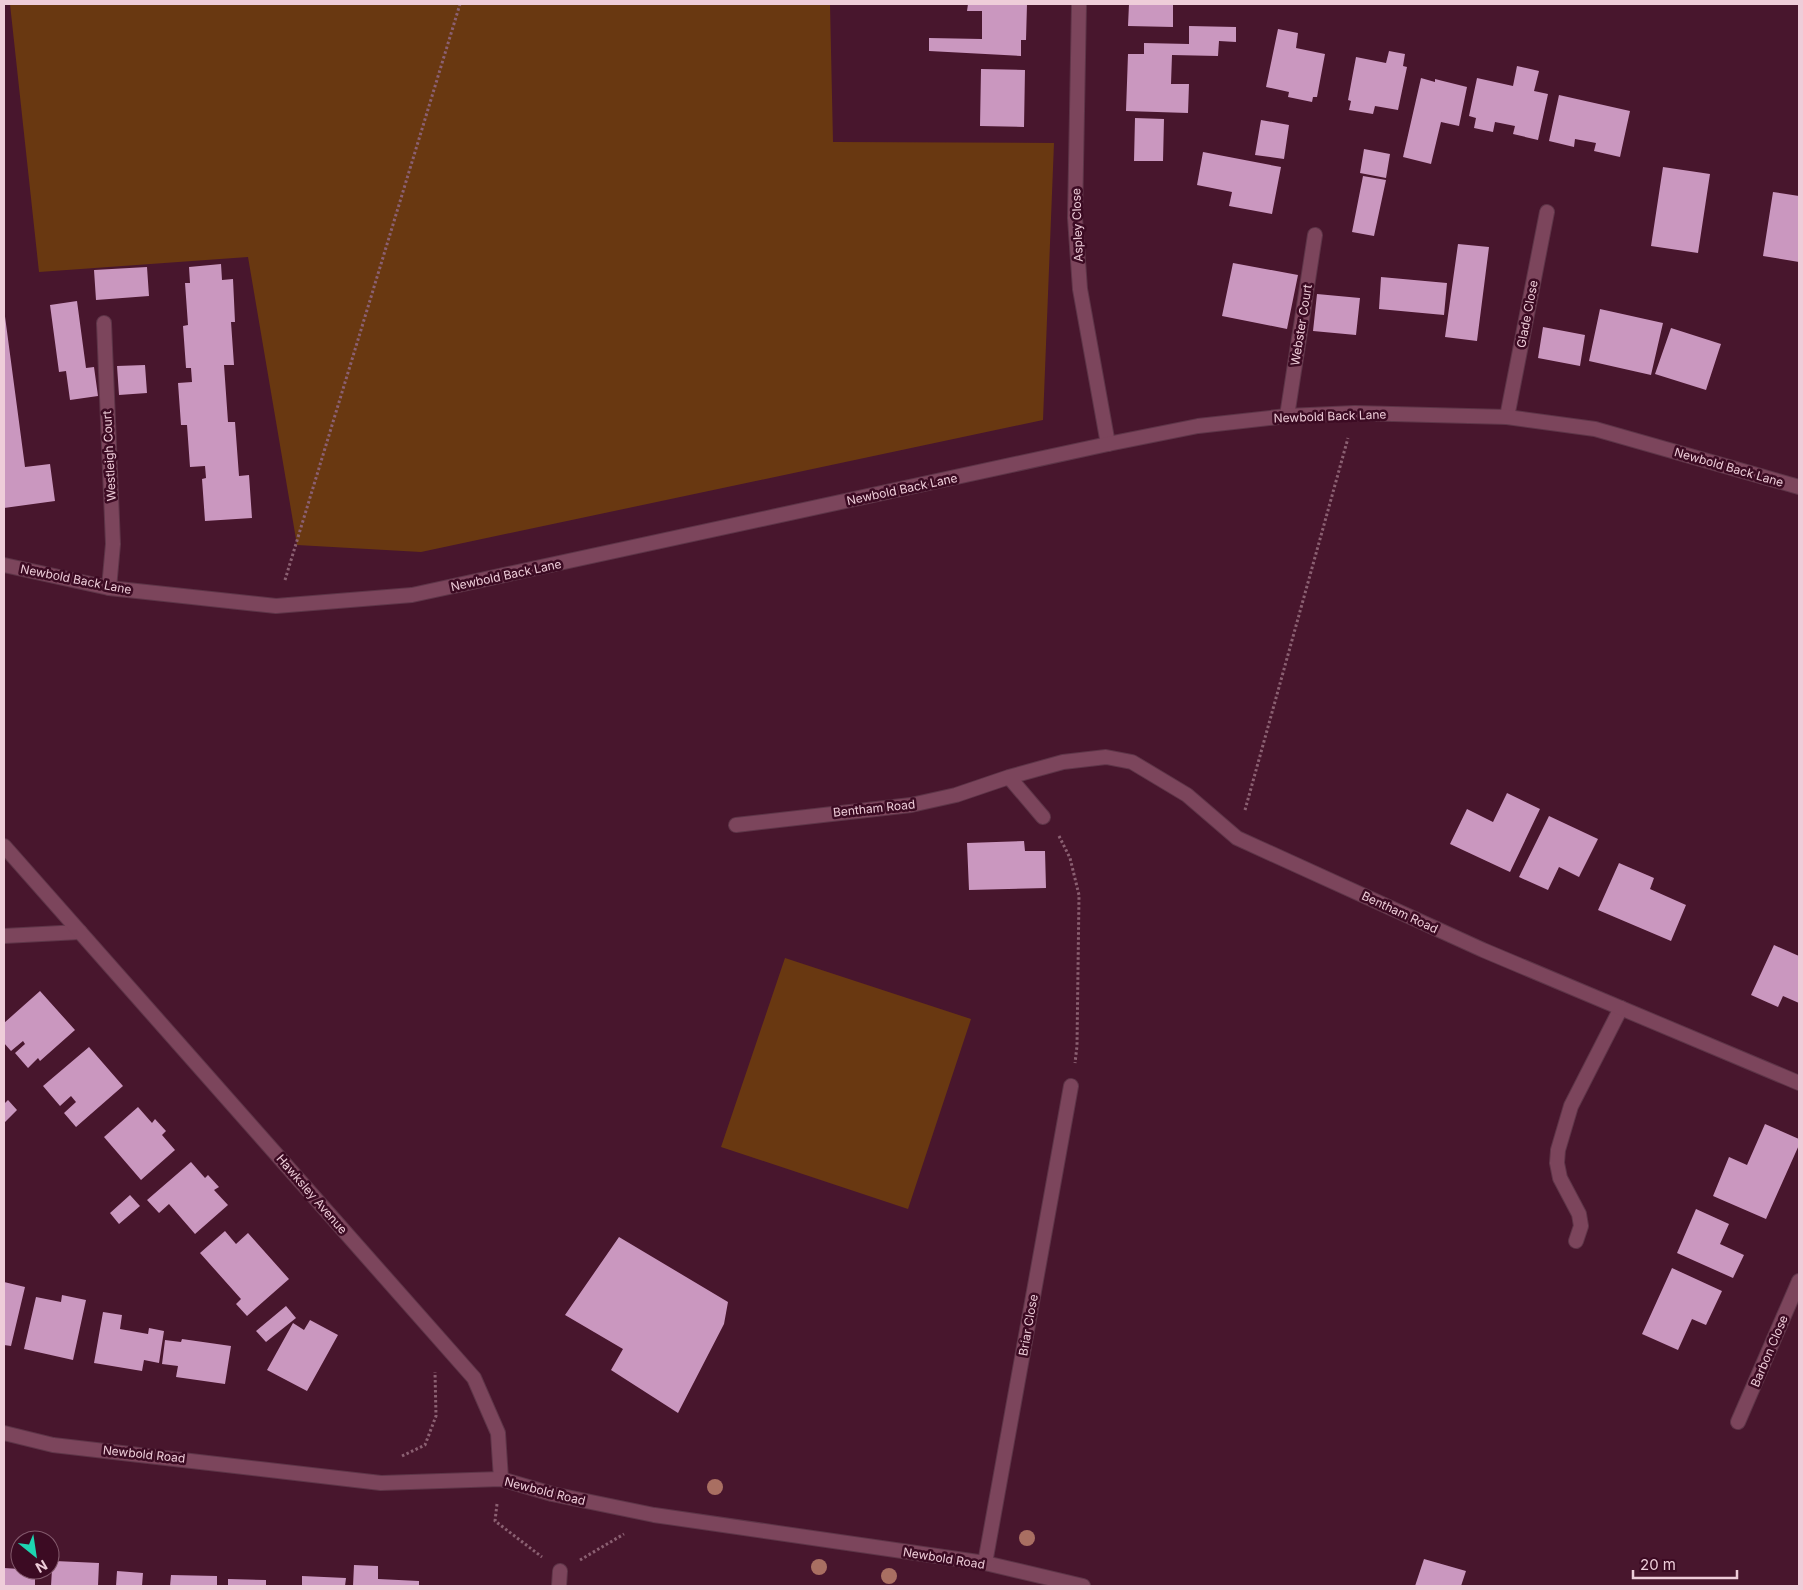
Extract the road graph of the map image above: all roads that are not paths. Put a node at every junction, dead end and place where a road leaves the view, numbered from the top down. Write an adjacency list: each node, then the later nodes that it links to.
1 (1079, 4): 7 (street, Aspley Close)
2 (1547, 212): 6 (street, Glade Close)
3 (1315, 235): 5 (street, Webster Court)
4 (104, 323): 10 (street, Westleigh Court)
5 (1287, 416): 6 (street, Newbold Back Lane); 7 (street, Newbold Back Lane)
6 (1507, 416): 8 (street, Newbold Back Lane)
7 (1108, 444): 10 (street, Newbold Back Lane)
8 (1799, 487)
9 (4, 565): 10 (street, Newbold Back Lane)
10 (109, 588)
11 (1009, 777): 12 (street); 13 (street, Bentham Road); 17 (street, Bentham Road)
12 (1043, 817)
13 (736, 825)
14 (4, 846): 15 (street, Hawksley Avenue)
15 (80, 932): 16 (street); 24 (street, Hawksley Avenue)
16 (4, 936)
17 (1621, 1008): 18 (street, Bentham Road); 20 (street)
18 (1799, 1083)
19 (1072, 1086): 25 (street, Briar Close)
20 (1576, 1241)
21 (1799, 1281): 22 (street, Barbon Close)
22 (1738, 1422)
23 (4, 1433): 24 (street, Newbold Road)
24 (501, 1479): 25 (street, Newbold Road)
25 (985, 1563): 28 (street, Newbold Road)
26 (560, 1571): 27 (street)
27 (559, 1586)
28 (1083, 1586)

